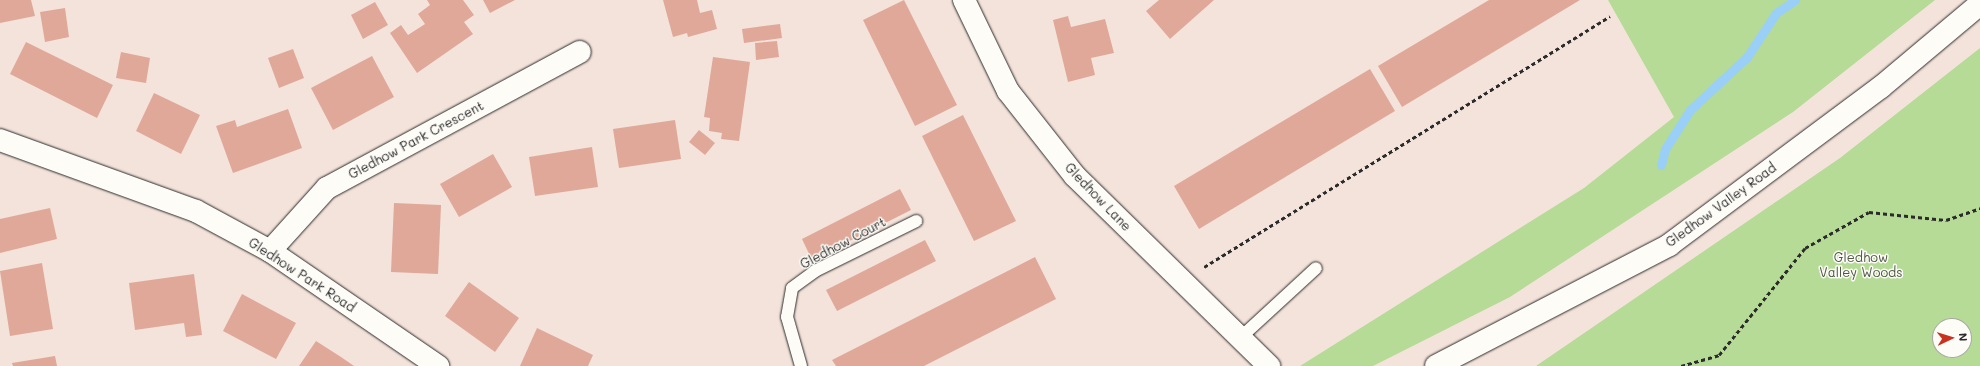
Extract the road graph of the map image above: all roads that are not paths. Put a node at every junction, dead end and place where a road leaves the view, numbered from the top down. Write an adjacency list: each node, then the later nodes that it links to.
1 (964, 0): 8 (street, Gledhow Lane)
2 (1980, 4): 12 (street, Gledhow Valley Road)
3 (580, 52): 6 (street, Gledhow Park Crescent)
4 (0, 140): 6 (street, Gledhow Park Road)
5 (916, 221): 10 (lane, Gledhow Court)
6 (270, 251): 9 (street, Gledhow Park Road)
7 (1316, 268): 8 (lane)
8 (1240, 338): 11 (street, Gledhow Lane)
9 (438, 366)
10 (801, 366)
11 (1269, 366)
12 (1436, 366)

